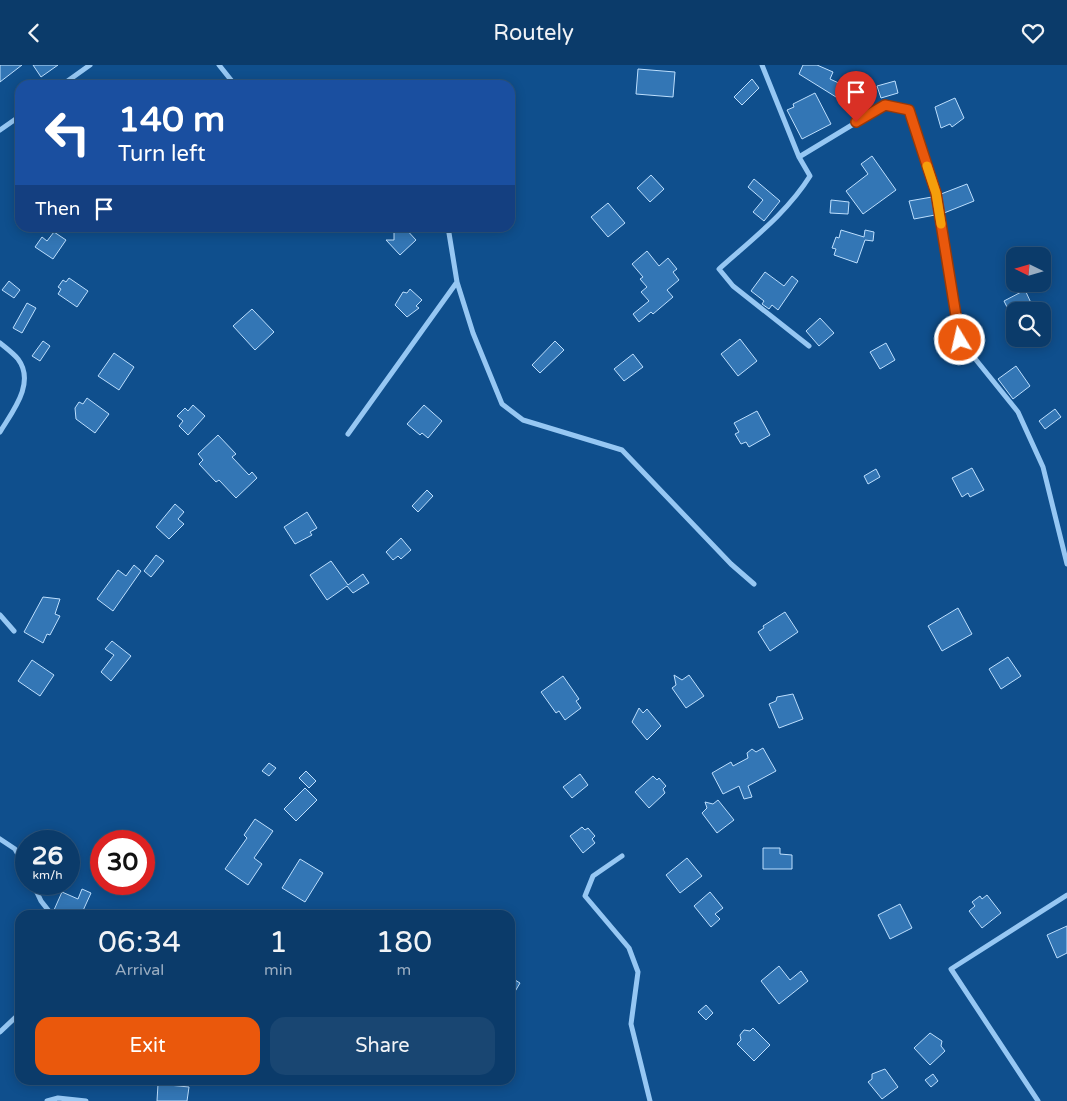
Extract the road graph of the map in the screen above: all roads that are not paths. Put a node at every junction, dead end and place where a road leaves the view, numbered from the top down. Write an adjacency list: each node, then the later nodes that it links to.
1 (90, 65): 4 (street)
2 (218, 65): 5 (street)
3 (762, 65): 8 (street)
4 (69, 80)
5 (231, 80)
6 (15, 119): 7 (street)
7 (0, 130)
8 (799, 157): 12 (street); 15 (street)
9 (449, 232): 10 (street)
10 (457, 282): 14 (street); 16 (street)
11 (0, 343): 13 (street)
12 (809, 346)
13 (0, 432)
14 (348, 434)
15 (1067, 564)
16 (754, 584)
17 (0, 615): 18 (street)
18 (14, 631)
19 (0, 839): 20 (street)
20 (15, 851)
21 (622, 856): 29 (street)
22 (38, 895): 24 (street)
23 (1067, 895): 30 (street)
24 (48, 910)
25 (15, 1018): 26 (street)
26 (0, 1033)
27 (47, 1101): 28 (street)
28 (86, 1101)
29 (650, 1101)
30 (1038, 1101)

